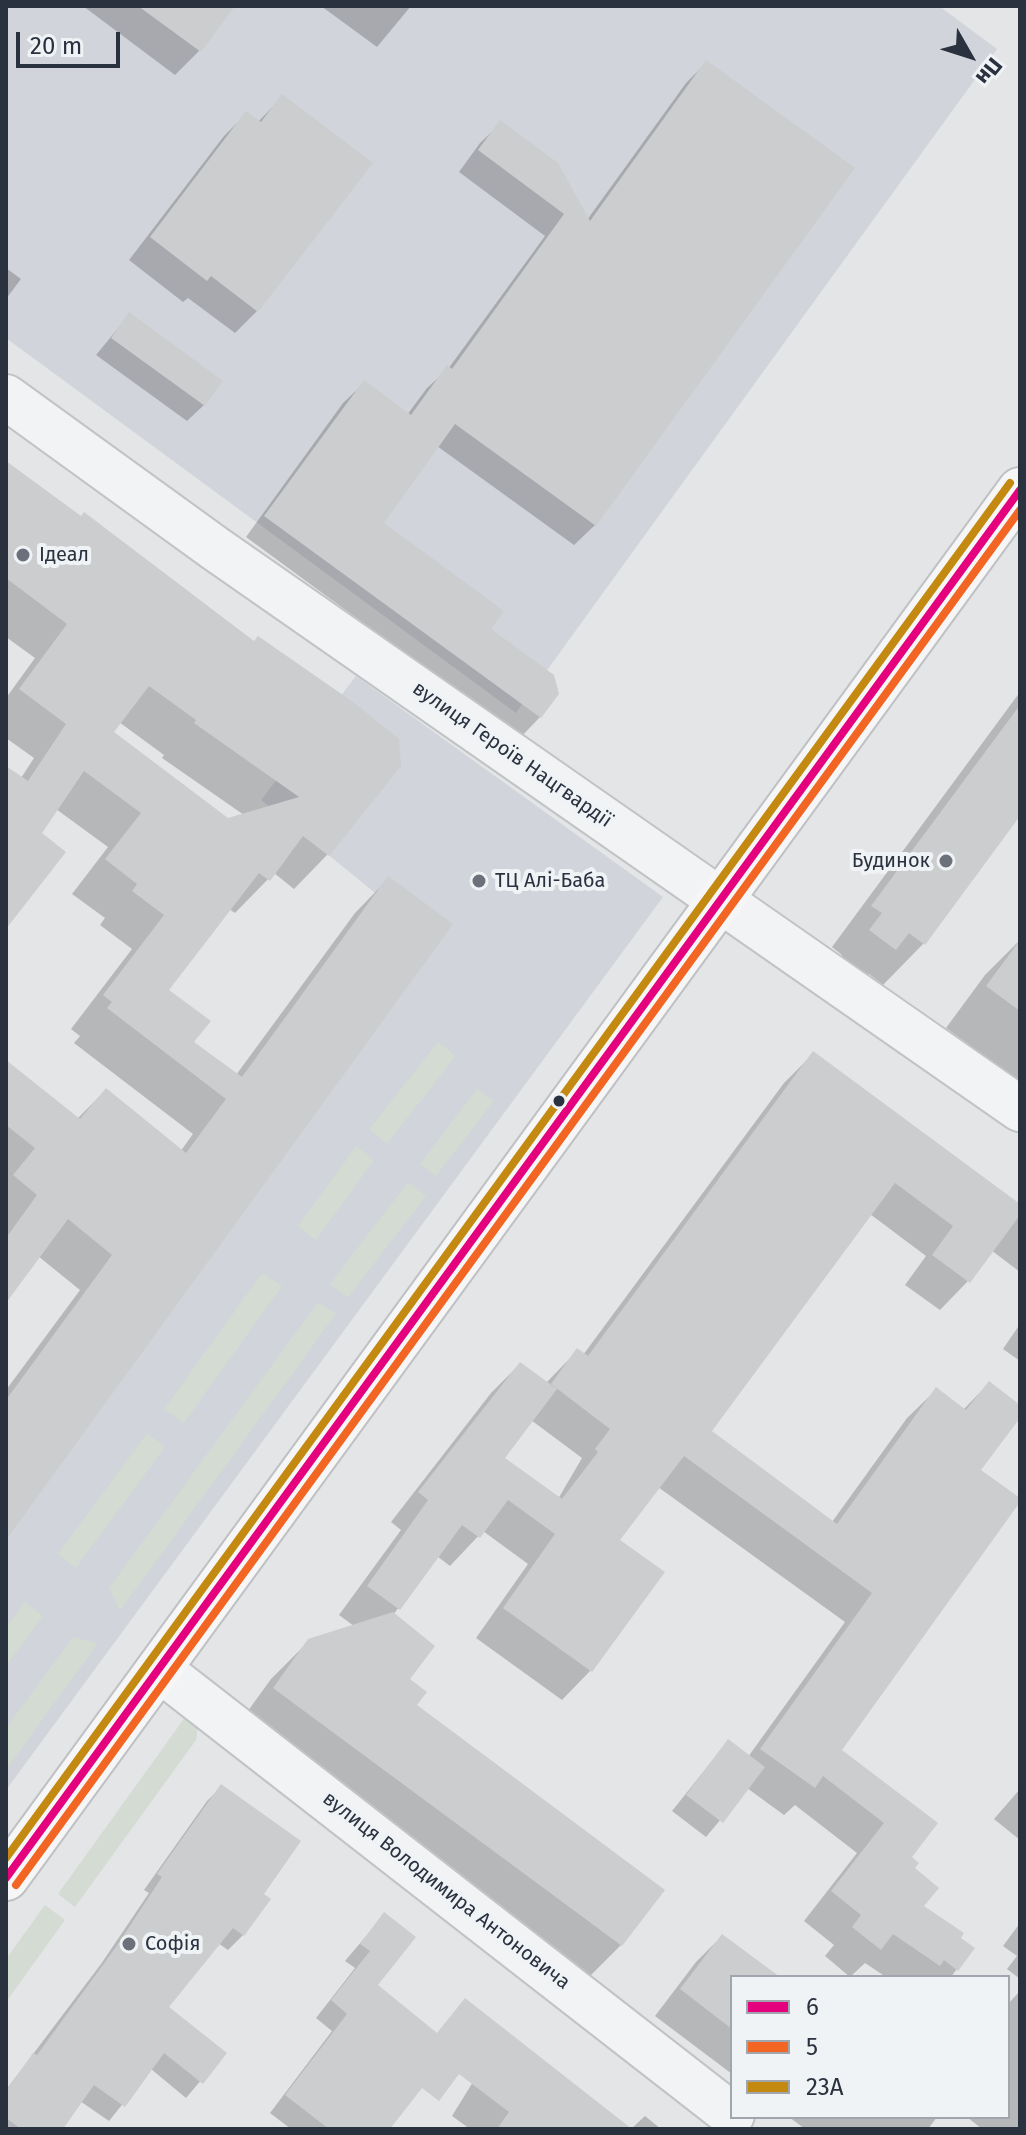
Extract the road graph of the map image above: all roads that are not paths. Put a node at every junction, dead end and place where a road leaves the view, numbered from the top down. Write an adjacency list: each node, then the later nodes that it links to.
1 (6, 397): 3 (street, вулиця Героїв Нацгвардії)
2 (1020, 490): 3 (main road)
3 (718, 900): 4 (street, вулиця Героїв Нацгвардії); 5 (main road)
4 (1020, 1109)
5 (159, 1669): 6 (main road); 7 (street, вулиця Володимира Антоновича)
6 (6, 1878)
7 (730, 2114)

